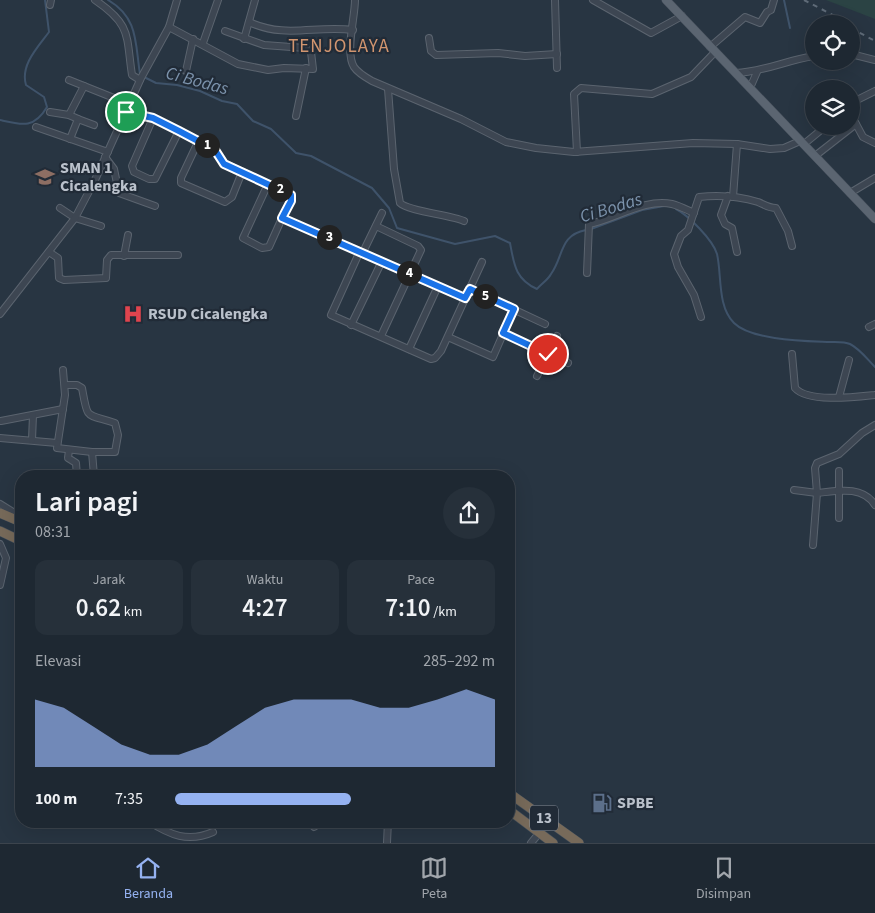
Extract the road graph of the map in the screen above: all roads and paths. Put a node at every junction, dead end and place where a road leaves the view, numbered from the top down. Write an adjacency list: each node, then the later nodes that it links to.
1 (95, 0): 29 (street)
2 (177, 0): 12 (street)
3 (218, 0): 18 (street)
4 (255, 0): 11 (street)
5 (355, 0): 13 (street)
6 (555, 0): 20 (street)
7 (593, 0): 10 (street)
8 (666, 0): 10 (main road)
9 (774, 0): 19 (street)
10 (682, 16): 19 (main road)
11 (249, 22): 13 (street); 17 (street)
12 (168, 27): 16 (street); 29 (street)
13 (353, 30): 33 (street)
14 (225, 31): 17 (street)
15 (429, 38): 20 (street)
16 (193, 39): 18 (street); 26 (street)
17 (244, 39): 24 (street)
18 (203, 44): 24 (street)
19 (713, 50): 28 (main road); 54 (street)
20 (557, 54): 25 (street)
21 (860, 56): 23 (street)
22 (805, 58): 27 (street)
23 (875, 60)
24 (306, 68): 40 (street)
25 (557, 68)
26 (186, 71)
27 (757, 72): 28 (street); 32 (street)
28 (736, 73): 32 (main road)
29 (141, 79): 36 (street)
30 (69, 80): 31 (street)
31 (84, 86): 36 (street); 39 (street)
32 (750, 88): 51 (main road)
33 (388, 89): 54 (street); 69 (street)
34 (875, 91): 35 (street)
35 (860, 98)
36 (129, 104): 38 (street)
37 (50, 112): 39 (street)
38 (126, 112): 41 (street); 55 (street)
39 (70, 115): 42 (street)
40 (296, 116)
41 (153, 118): 45 (street); 45 (street)
42 (78, 119): 43 (street); 49 (street)
43 (94, 126)
44 (36, 127): 49 (street)
45 (179, 131): 50 (street)
46 (860, 131): 52 (street)
47 (812, 135): 51 (street)
48 (842, 135): 56 (street)
49 (70, 139): 55 (street)
50 (198, 142): 57 (street); 57 (street)
51 (802, 142): 53 (street); 56 (main road)
52 (875, 143)
53 (737, 144): 54 (street); 61 (street)
54 (577, 152)
55 (106, 154): 62 (street); 66 (street)
56 (815, 156): 60 (main road)
57 (242, 172): 59 (street)
58 (875, 178): 60 (street)
59 (268, 184): 67 (street); 67 (street)
60 (850, 193): 68 (main road)
61 (731, 197): 65 (street); 73 (street); 76 (street)
62 (155, 206)
63 (60, 208): 66 (street)
64 (382, 213): 71 (street)
65 (693, 214): 81 (street); 88 (street)
66 (74, 218): 70 (street); 75 (street)
67 (282, 218): 74 (street)
68 (875, 219)
69 (464, 221)
70 (100, 226)
71 (376, 226): 74 (street); 82 (street)
72 (128, 235): 78 (street)
73 (792, 246)
74 (361, 251): 79 (street); 90 (street)
75 (49, 252): 78 (street); 87 (street)
76 (737, 252)
77 (178, 255): 78 (street)
78 (124, 256)
79 (382, 261): 82 (street); 90 (street)
80 (482, 262): 84 (street)
81 (588, 273)
82 (411, 274): 83 (street); 92 (street)
83 (438, 286): 85 (street); 95 (street)
84 (470, 289): 85 (street); 86 (street)
85 (465, 298): 94 (street)
86 (514, 309): 89 (street); 91 (street)
87 (0, 314)
88 (701, 318)
89 (544, 324)
90 (351, 325): 92 (street)
91 (503, 333): 94 (street); 96 (street)
92 (381, 336): 95 (street)
93 (557, 336): 96 (street)
94 (448, 337): 95 (street)
95 (409, 349)
96 (548, 354): 99 (street); 101 (street)
97 (792, 354): 104 (street)
98 (849, 360): 104 (street)
99 (568, 363)
100 (63, 370): 102 (street)
101 (537, 376)
102 (66, 385): 105 (street); 113 (street)
103 (875, 395): 104 (street)
104 (840, 398)
105 (63, 409): 106 (street); 111 (street)
106 (33, 415): 107 (street); 110 (street)
107 (1, 421)
108 (875, 425): 119 (street)
109 (0, 438): 110 (street)
110 (32, 440): 111 (street)
111 (57, 443): 112 (street)
112 (70, 450): 113 (street); 114 (street)
113 (92, 452): 115 (street)
114 (77, 470)
115 (94, 470)
116 (839, 471): 118 (street)
117 (794, 490): 119 (street)
118 (839, 490): 119 (street); 120 (street); 124 (street)
119 (817, 493): 129 (street)
120 (874, 501)
121 (0, 504): 123 (street)
122 (0, 513): 125 (highway)
123 (15, 513)
124 (839, 518)
125 (15, 519)
126 (0, 531): 127 (highway)
127 (15, 538)
128 (0, 544): 130 (street)
129 (813, 545)
130 (0, 585)
131 (515, 797): 140 (highway, 13)
132 (515, 814): 136 (highway, 13)
133 (159, 828): 135 (street)
134 (388, 828): 137 (street)
135 (213, 832)
136 (540, 832): 138 (street); 139 (highway, 13)
137 (387, 843)
138 (531, 843)
139 (553, 843)
140 (579, 843)

